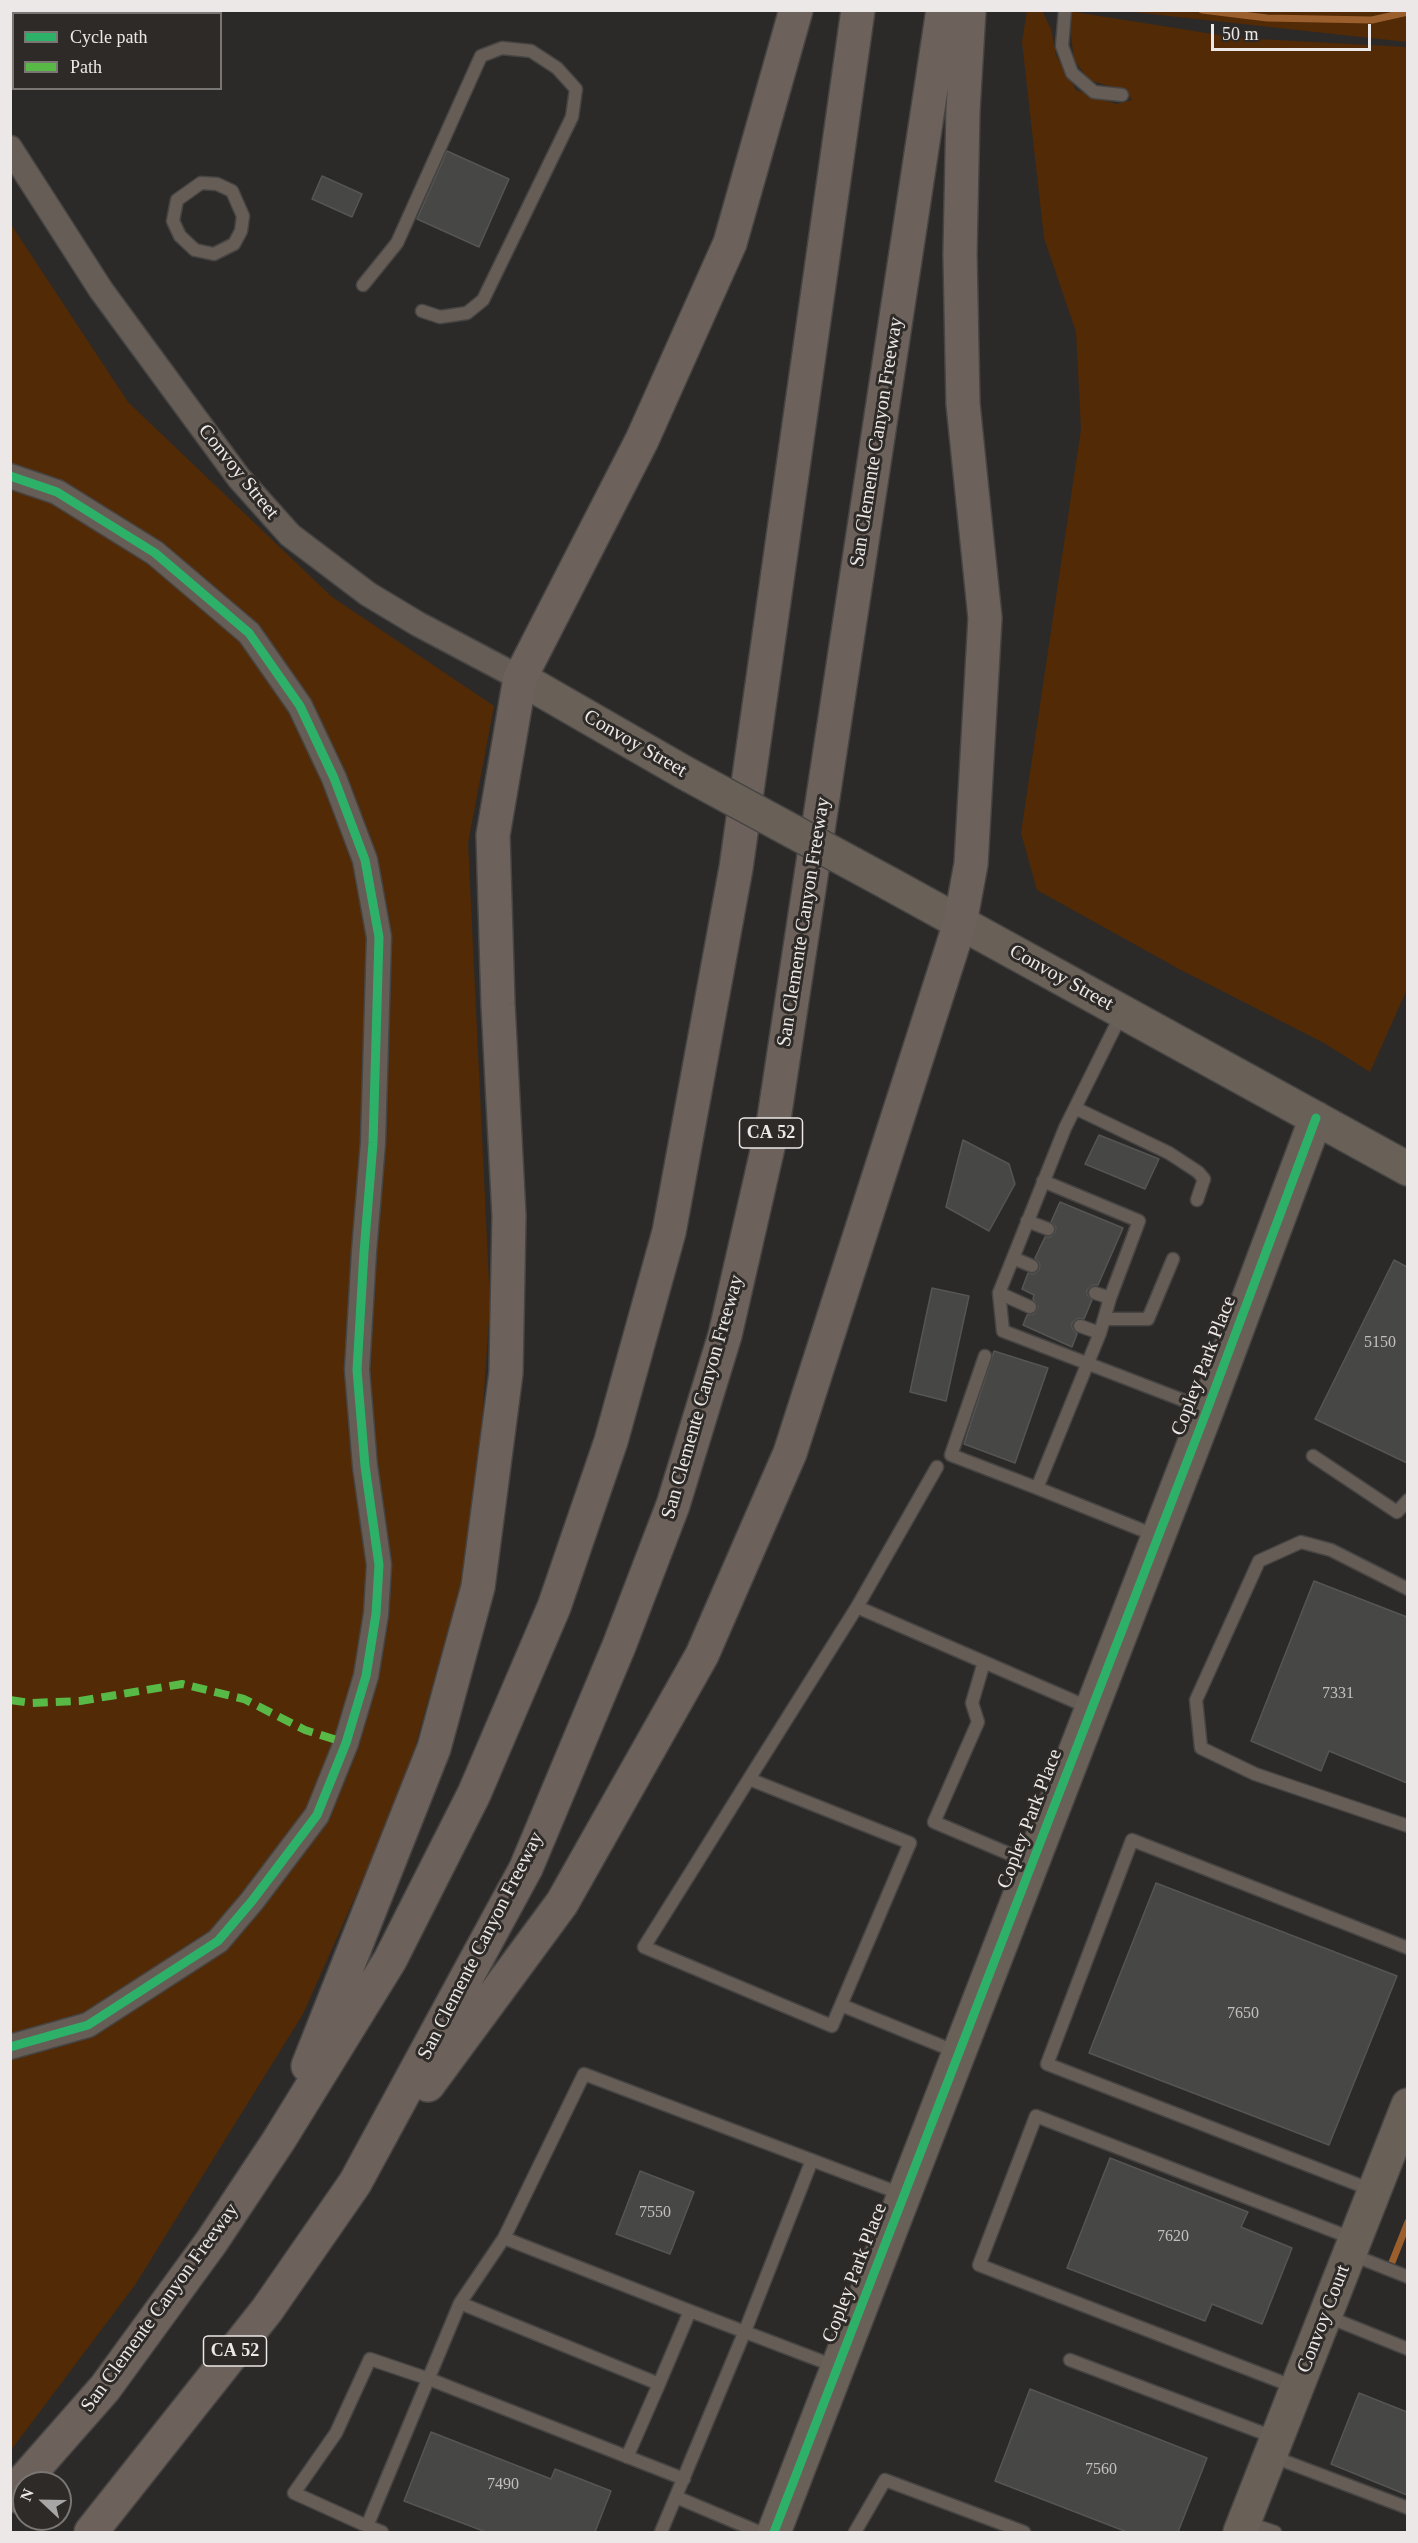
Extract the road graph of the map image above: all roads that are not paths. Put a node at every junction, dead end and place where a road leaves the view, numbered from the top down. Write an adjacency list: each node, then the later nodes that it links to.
1 (796, 10): 12 (highway)
2 (858, 10): 54 (highway, San Clemente Canyon Freeway)
3 (943, 10): 56 (highway, San Clemente Canyon Freeway / CA 52)
4 (969, 10): 13 (highway)
5 (1065, 10): 6 (lane)
6 (1122, 95)
7 (10, 148): 12 (street, Convoy Street)
8 (214, 254): 8 (lane)
9 (363, 285): 10 (lane)
10 (422, 311)
11 (10, 476): 51 (street)
12 (519, 678): 13 (main road, Convoy Street, bridge); 54 (highway)
13 (960, 923): 14 (main road, Convoy Street); 56 (highway)
14 (1122, 1012): 15 (lane); 16 (main road, Convoy Street)
15 (1075, 1108): 18 (lane); 19 (lane)
16 (1316, 1118): 17 (main road, Convoy Street); 36 (main road, Copley Park Place)
17 (1407, 1169)
18 (1043, 1181): 20 (lane); 25 (lane)
19 (1197, 1200)
20 (1027, 1221): 21 (lane); 23 (lane)
21 (1048, 1229)
22 (1112, 1255): 25 (lane)
23 (1013, 1258): 26 (lane); 27 (lane)
24 (1173, 1259): 31 (lane)
25 (1124, 1260): 29 (lane)
26 (1032, 1266)
27 (999, 1293): 30 (lane); 35 (lane)
28 (1095, 1293): 29 (lane)
29 (1110, 1298): 31 (lane)
30 (1030, 1307)
31 (1104, 1319): 33 (lane)
32 (1080, 1326): 33 (lane)
33 (1100, 1333): 35 (lane)
34 (985, 1356): 39 (lane)
35 (1086, 1363): 36 (lane); 39 (lane)
36 (1207, 1410): 41 (main road, Copley Park Place)
37 (1313, 1456): 40 (lane)
38 (937, 1467): 43 (lane)
39 (1037, 1488): 41 (lane)
40 (1407, 1500)
41 (1158, 1537): 45 (main road, Copley Park Place)
42 (1407, 1589): 47 (lane)
43 (857, 1607): 44 (lane); 46 (lane)
44 (984, 1662): 45 (lane); 48 (lane)
45 (1092, 1709): 48 (main road, Copley Park Place)
46 (749, 1779): 50 (lane); 50 (lane)
47 (1407, 1826)
48 (1032, 1864): 52 (main road, Copley Park Place)
49 (1407, 1948): 57 (lane)
50 (841, 2005): 52 (lane)
51 (10, 2047)
52 (959, 2053): 58 (main road, Copley Park Place)
53 (1407, 2105): 57 (main road, Convoy Court)
54 (279, 2140): 75 (highway, San Clemente Canyon Freeway)
55 (812, 2160): 58 (lane); 59 (lane); 65 (lane)
56 (356, 2183): 80 (highway, San Clemente Canyon Freeway / CA 52)
57 (1374, 2191): 60 (main road, Convoy Court)
58 (904, 2195): 68 (main road, Copley Park Place)
59 (504, 2238): 62 (lane); 63 (lane)
60 (1352, 2246): 61 (lane); 64 (main road, Convoy Court); 71 (lane)
61 (1407, 2277)
62 (460, 2303): 69 (lane); 70 (lane)
63 (690, 2311): 65 (lane); 70 (lane)
64 (1325, 2315): 66 (lane); 71 (main road, Convoy Court)
65 (745, 2331): 68 (lane); 74 (lane)
66 (1407, 2349)
67 (1070, 2360): 72 (lane)
68 (838, 2367): 84 (main road, Copley Park Place)
69 (429, 2379): 73 (lane); 78 (lane); 78 (lane)
70 (659, 2384): 73 (lane)
71 (1297, 2388): 72 (main road, Convoy Court)
72 (1274, 2447): 77 (lane); 79 (main road, Convoy Court)
73 (627, 2457): 74 (lane)
74 (684, 2480): 76 (lane)
75 (10, 2496)
76 (676, 2498): 82 (lane); 83 (lane)
77 (1407, 2508)
78 (367, 2526): 81 (lane)
79 (1242, 2527): 87 (lane)
80 (91, 2532)
81 (382, 2532)
82 (662, 2532)
83 (759, 2532)
84 (774, 2532)
85 (855, 2532): 86 (lane)
86 (1024, 2532)
87 (1275, 2532)

